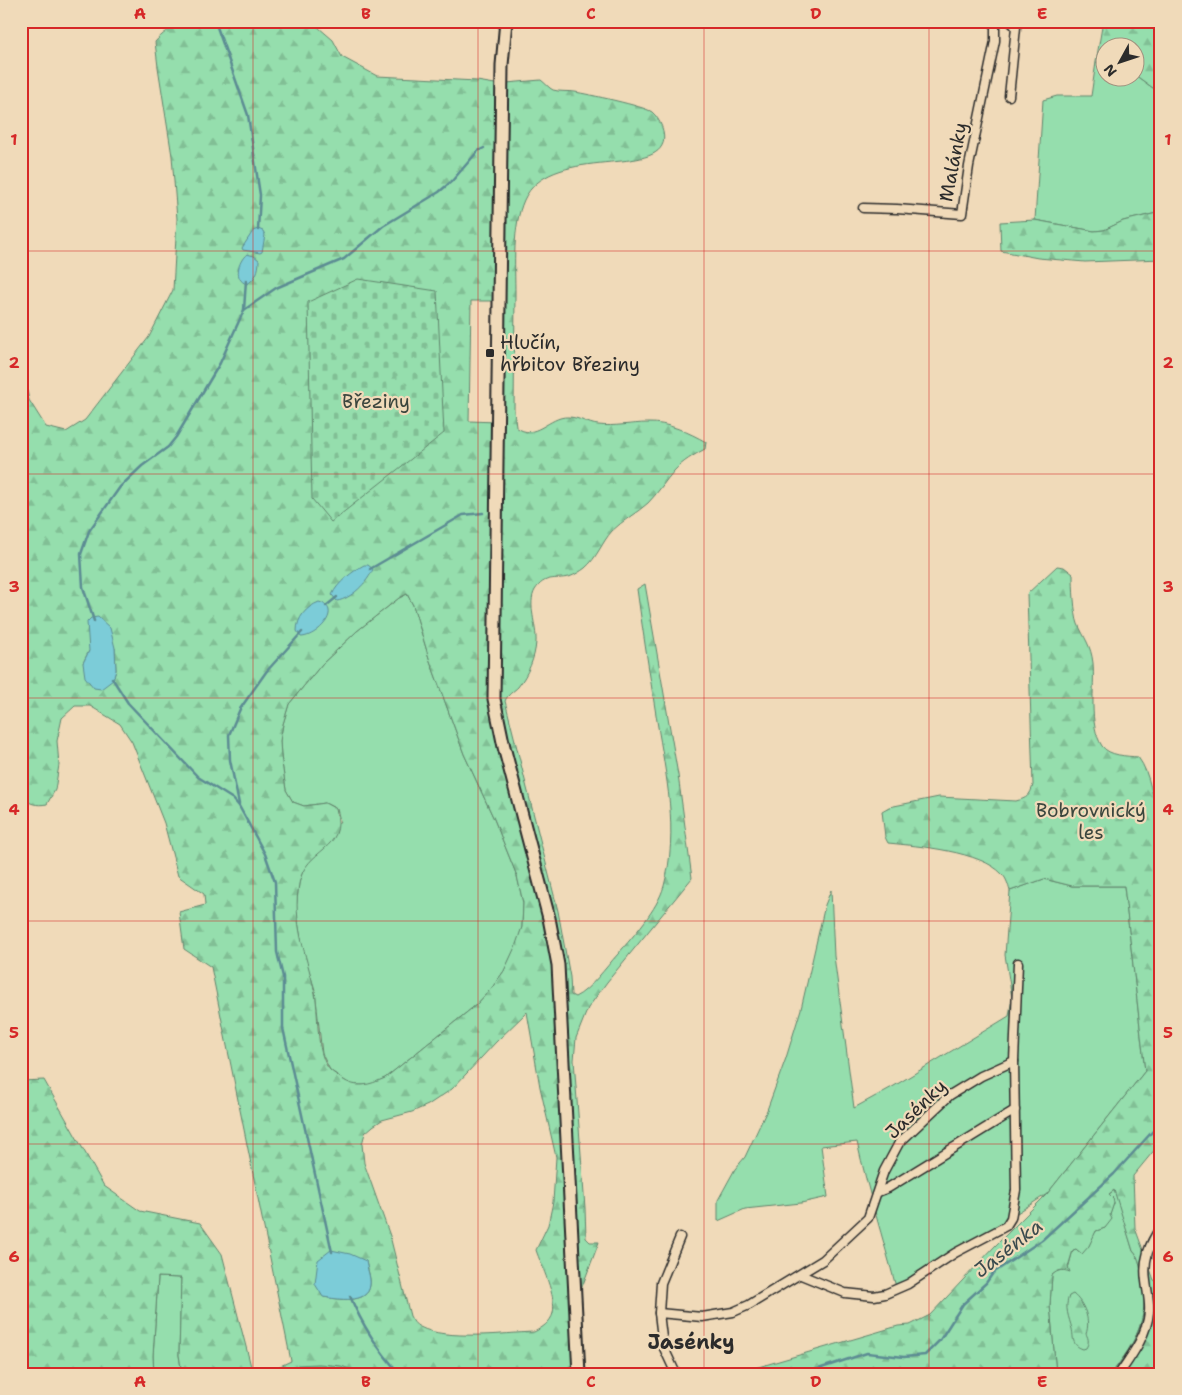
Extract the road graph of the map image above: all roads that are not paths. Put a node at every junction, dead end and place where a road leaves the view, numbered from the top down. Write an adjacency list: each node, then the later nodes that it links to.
1 (506, 21): 14 (street)
2 (995, 21): 5 (street, Malánky)
3 (1013, 24): 4 (street)
4 (1008, 96)
5 (864, 208)
6 (1018, 963): 7 (street)
7 (1014, 1061): 8 (street); 9 (street, Jasénky)
8 (1015, 1110): 9 (street); 12 (street)
9 (878, 1192): 12 (street, Jasénky)
10 (1161, 1227): 16 (street)
11 (680, 1237): 13 (street)
12 (801, 1275): 13 (street, Jasénky)
13 (659, 1313): 15 (street)
14 (579, 1374)
15 (676, 1374)
16 (1119, 1374)

